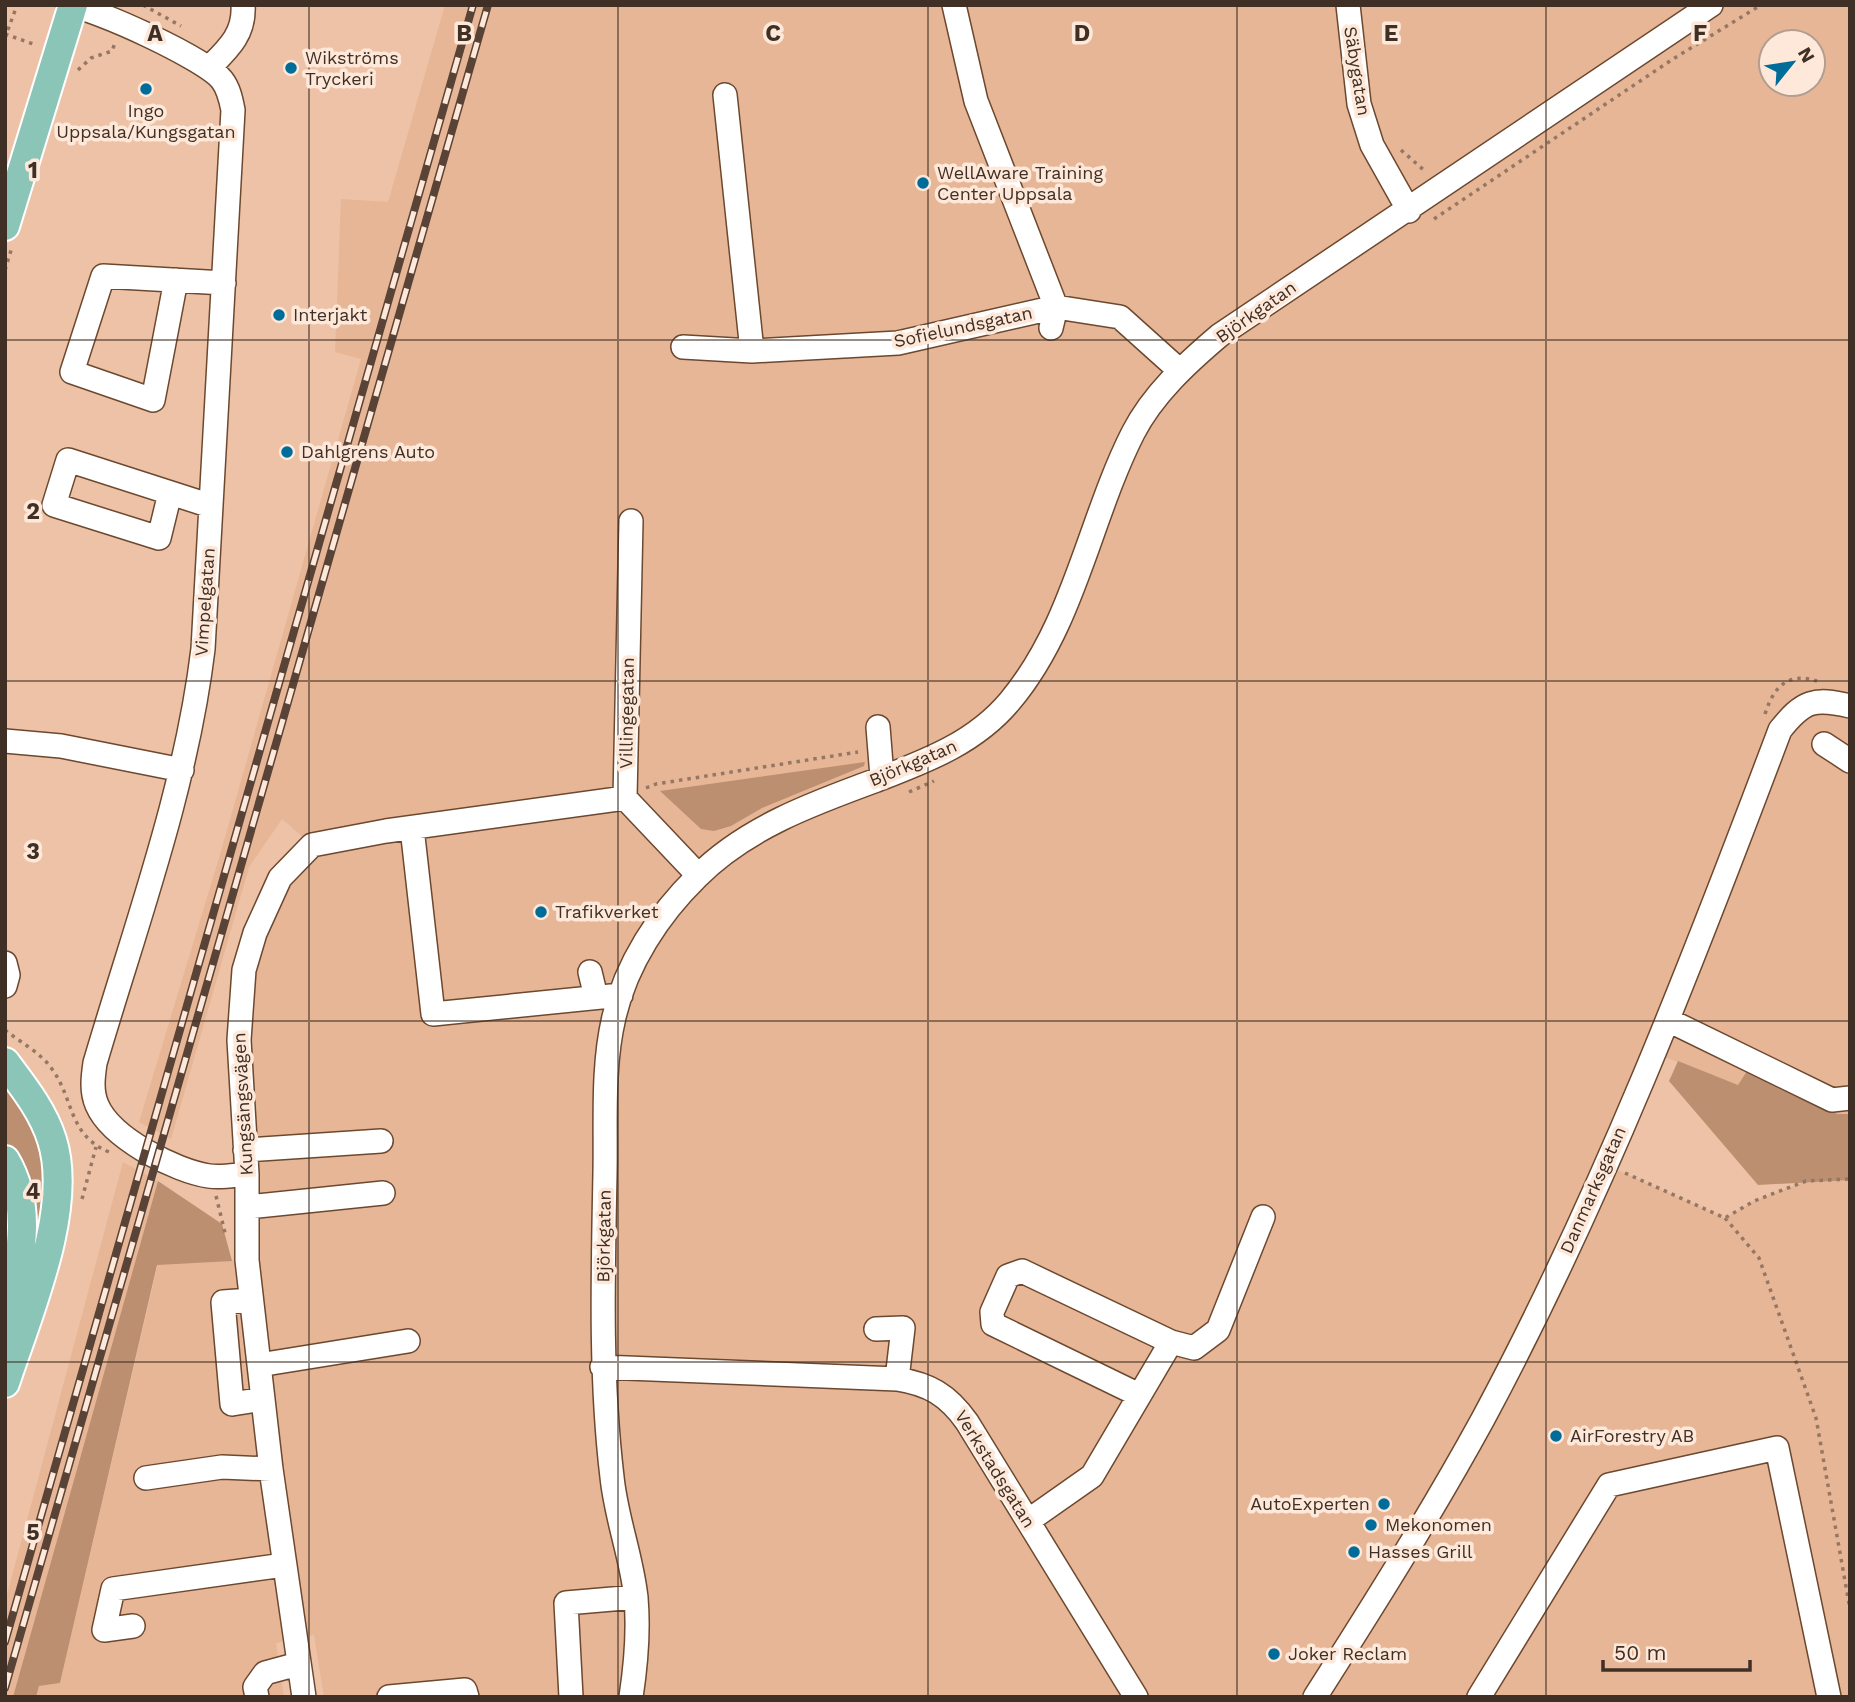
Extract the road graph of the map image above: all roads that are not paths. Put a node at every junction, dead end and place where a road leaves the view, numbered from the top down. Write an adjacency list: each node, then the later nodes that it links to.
1 (72, 5): 6 (street, Vimpelgatan); 9 (main road)
2 (243, 5): 6 (street)
3 (954, 5): 12 (street)
4 (1348, 5): 8 (street, Säbygatan)
5 (1711, 5): 8 (street, Björkgatan)
6 (209, 68): 11 (street, Vimpelgatan)
7 (725, 95): 14 (street)
8 (1416, 218): 15 (street, Björkgatan)
9 (5, 226)
10 (176, 280): 10 (street); 11 (street)
11 (224, 283): 17 (street, Vimpelgatan)
12 (1053, 317): 14 (street, Sofielundsgatan); 15 (street, Sofielundsgatan)
13 (683, 347): 14 (street, Sofielundsgatan)
14 (752, 351)
15 (1179, 370): 25 (street, Björkgatan)
16 (170, 493): 16 (street); 17 (street)
17 (211, 506): 24 (street, Vimpelgatan)
18 (631, 521): 26 (street, Villingegatan)
19 (1850, 706): 34 (street, Danmarksgatan)
20 (879, 738): 25 (street)
21 (5, 741): 24 (street)
22 (1824, 744): 23 (street)
23 (1850, 761)
24 (182, 770): 40 (street, Vimpelgatan)
25 (882, 777): 28 (street, Björkgatan)
26 (625, 798): 27 (street, Kungsängsvägen); 28 (street)
27 (412, 828): 33 (street); 38 (street, Kungsängsvägen)
28 (698, 875): 32 (street, Björkgatan)
29 (5, 963): 31 (street)
30 (590, 972): 33 (street)
31 (5, 986)
32 (621, 995): 33 (street); 51 (street, Björkgatan)
33 (596, 996)
34 (1668, 1020): 36 (street); 70 (street, Danmarksgatan)
35 (5, 1062): 53 (main road)
36 (1850, 1098)
37 (381, 1141): 38 (street)
38 (245, 1150): 40 (street, Kungsängsvägen)
39 (5, 1160): 44 (main road)
40 (247, 1174): 42 (street, Kungsängsvägen)
41 (383, 1193): 42 (street)
42 (247, 1207): 45 (street, Kungsängsvägen)
43 (1263, 1217): 49 (street)
44 (9, 1288): 46 (main road)
45 (251, 1300): 50 (street, Kungsängsvägen); 55 (street)
46 (5, 1326)
47 (876, 1329): 52 (street)
48 (408, 1341): 50 (street)
49 (1171, 1342): 54 (street); 54 (street)
50 (259, 1365): 55 (street, Kungsängsvägen)
51 (602, 1367): 52 (street, Verkstadsgatan); 60 (street, Björkgatan)
52 (897, 1378): 58 (street, Verkstadsgatan)
53 (5, 1383)
54 (1139, 1395): 58 (street)
55 (263, 1399): 56 (street, Kungsängsvägen)
56 (271, 1469): 57 (street); 59 (street, Kungsängsvägen)
57 (146, 1478)
58 (1028, 1521): 69 (street, Verkstadsgatan)
59 (284, 1565): 61 (street); 62 (street, Kungsängsvägen)
60 (636, 1597): 67 (street); 68 (street, Björkgatan)
61 (133, 1626)
62 (298, 1664): 63 (street); 64 (street, Kungsängsvägen)
63 (257, 1697)
64 (304, 1697)
65 (389, 1697): 66 (street)
66 (467, 1697)
67 (572, 1697)
68 (631, 1697)
69 (1136, 1697)
70 (1315, 1697)
71 (1479, 1697): 72 (street)
72 (1829, 1697)

